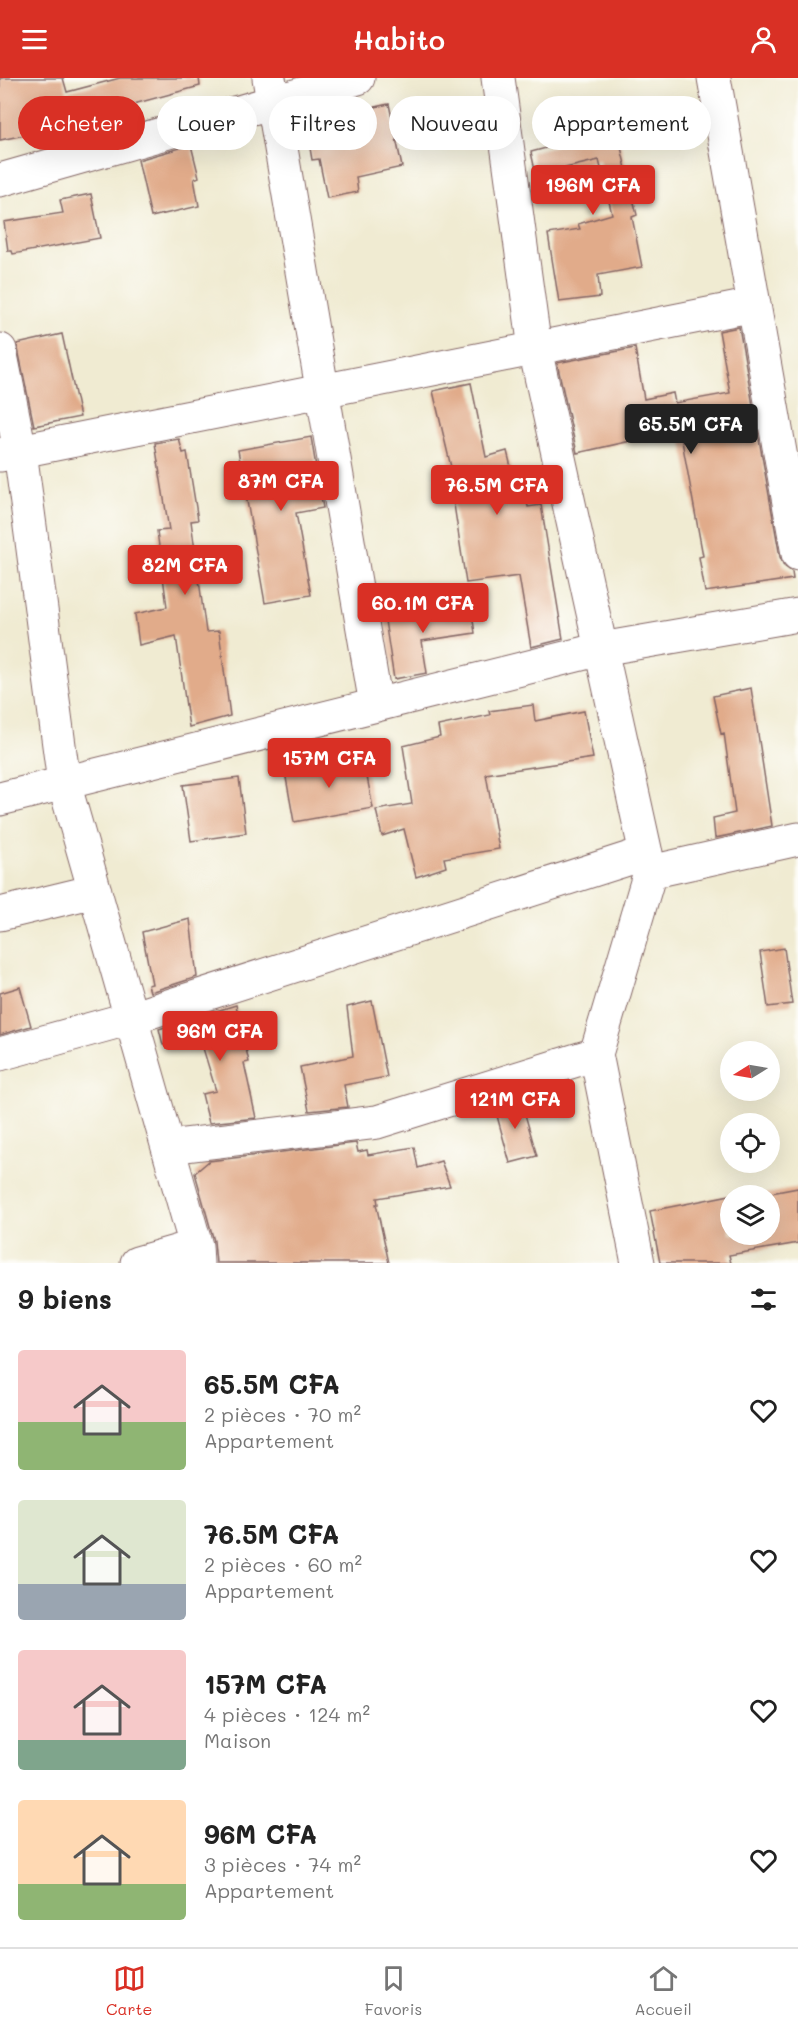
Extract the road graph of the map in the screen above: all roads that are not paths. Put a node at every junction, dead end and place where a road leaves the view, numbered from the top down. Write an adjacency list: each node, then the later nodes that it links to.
1 (358, 78): 4 (street)
2 (498, 78): 7 (street)
3 (714, 78): 6 (street)
4 (271, 90): 5 (street); 9 (street)
5 (0, 180)
6 (754, 305): 7 (street); 11 (street)
7 (535, 349): 9 (street); 13 (street)
8 (0, 350): 10 (street)
9 (322, 391): 10 (street); 14 (street)
10 (10, 453): 15 (street)
11 (798, 554)
12 (798, 615): 13 (street)
13 (600, 649): 14 (street); 18 (street)
14 (376, 705): 15 (street)
15 (64, 783): 16 (street); 19 (street)
16 (0, 799)
17 (798, 838): 18 (street)
18 (648, 863): 21 (street); 23 (street)
19 (95, 891): 20 (street); 21 (street)
20 (0, 914)
21 (131, 1018): 22 (street); 24 (street)
22 (0, 1054)
23 (596, 1054): 24 (street); 26 (street)
24 (168, 1147): 25 (street)
25 (196, 1255): 27 (street)
26 (628, 1261)
27 (136, 1263)

